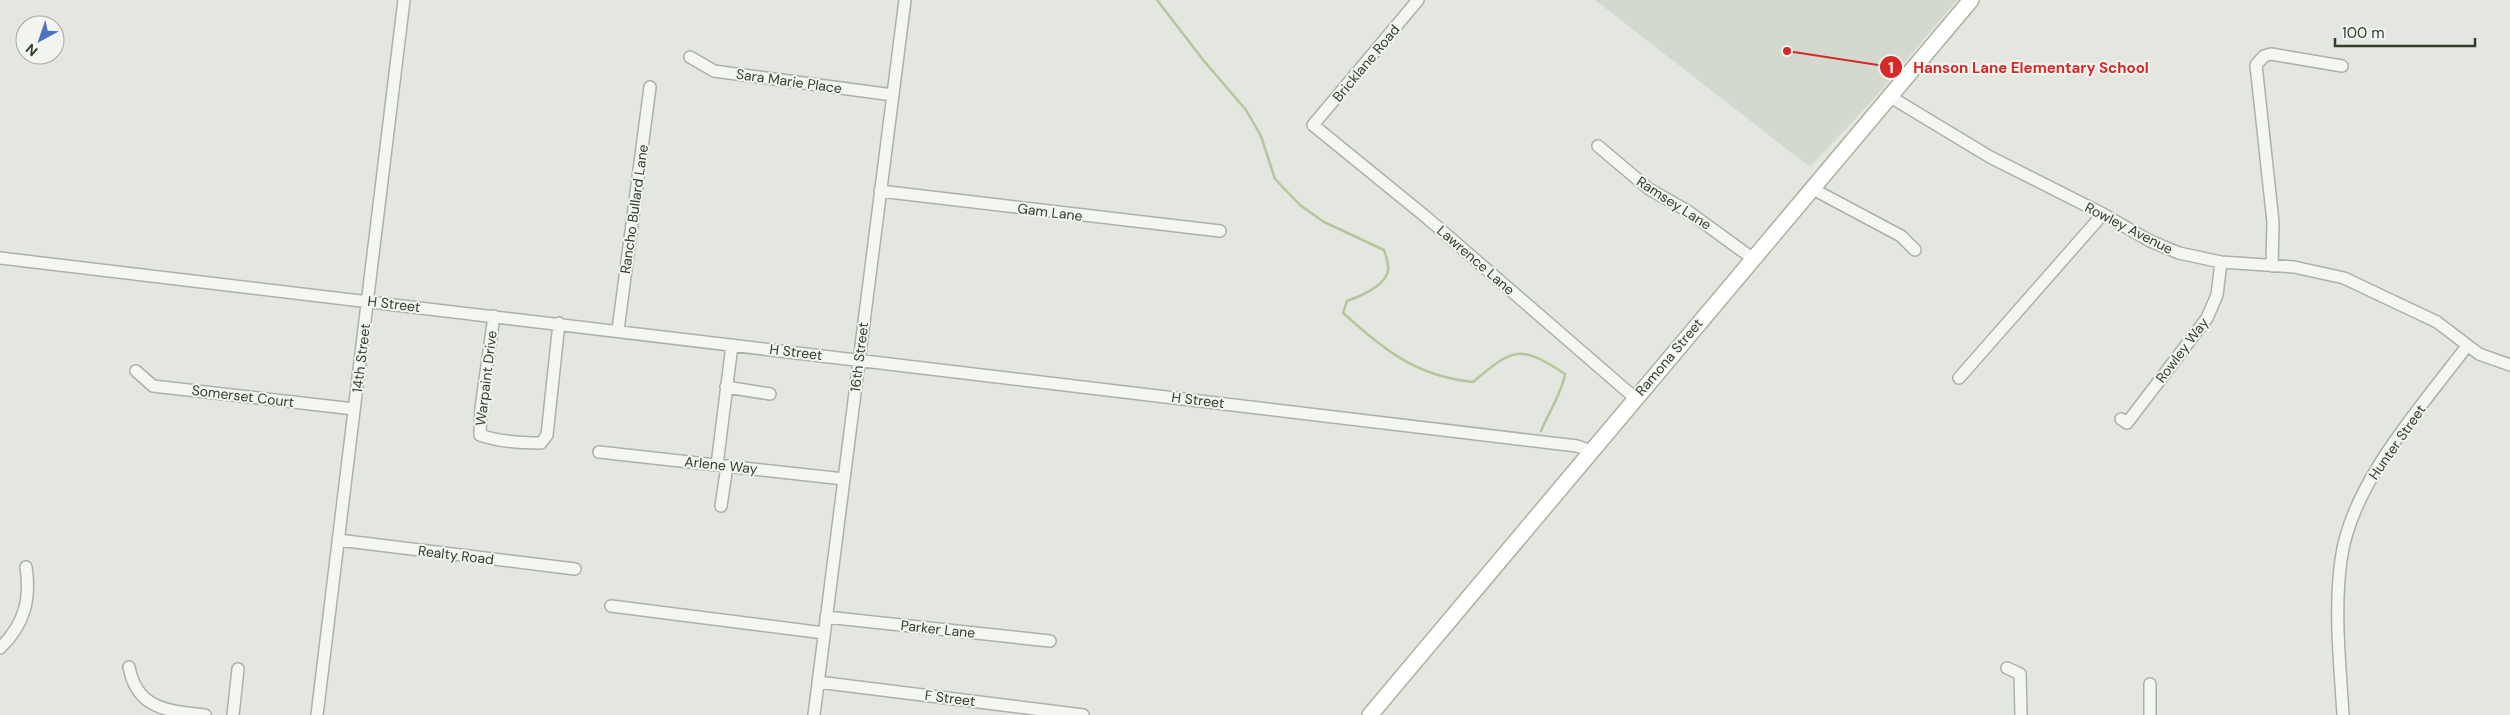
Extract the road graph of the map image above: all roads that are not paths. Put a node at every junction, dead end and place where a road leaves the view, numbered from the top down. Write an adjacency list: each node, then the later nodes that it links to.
1 (404, 0): 21 (street, 14th Street)
2 (905, 0): 8 (street, 16th Street)
3 (1418, 0): 10 (street, Bricklane Road)
4 (1971, 0): 9 (main road, Ramona Street)
5 (690, 57): 8 (street, Sara Marie Place)
6 (2342, 66): 20 (street)
7 (650, 87): 24 (street, Rancho Bullard Lane)
8 (893, 95): 13 (street, 16th Street)
9 (1889, 96): 12 (main road, Ramona Street); 14 (street, Rowley Avenue)
10 (1313, 126): 33 (street, Lawrence Lane)
11 (1598, 146): 18 (street, Ramsey Lane)
12 (1811, 188): 16 (street); 18 (main road, Ramona Street)
13 (880, 191): 15 (street, Gam Lane); 27 (street, 16th Street)
14 (2103, 214): 19 (street, Rowley Avenue); 30 (street)
15 (1220, 231)
16 (1916, 250)
17 (0, 258): 21 (street, H Street)
18 (1752, 258): 33 (main road, Ramona Street)
19 (2221, 262): 20 (street, Rowley Avenue); 35 (street, Rowley Way)
20 (2272, 266): 26 (street, Rowley Avenue)
21 (368, 301): 22 (street, H Street); 34 (street, 14th Street)
22 (494, 316): 23 (street, H Street); 23 (street, Warpaint Drive)
23 (559, 323): 24 (street, H Street)
24 (618, 330): 25 (street, H Street)
25 (732, 344): 27 (street, H Street); 31 (street)
26 (2467, 346): 28 (street); 62 (street, Hunter Street)
27 (858, 359): 36 (street, H Street); 39 (street, 16th Street)
28 (2510, 365)
29 (136, 371): 34 (street, Somerset Court)
30 (1959, 378)
31 (726, 387): 32 (street); 38 (street)
32 (770, 394)
33 (1635, 398): 36 (main road, Ramona Street)
34 (354, 409): 41 (street, 14th Street)
35 (2121, 419)
36 (1591, 451): 59 (main road, Ramona Street)
37 (598, 452): 38 (street, Arlene Way)
38 (722, 465): 39 (street, Arlene Way); 40 (street)
39 (844, 479): 45 (street, 16th Street)
40 (721, 506)
41 (338, 540): 43 (street, Realty Road); 56 (street, 14th Street)
42 (26, 567): 48 (street)
43 (575, 569)
44 (611, 606): 46 (street)
45 (826, 617): 46 (street, 16th Street); 47 (street, Parker Lane)
46 (824, 633): 52 (street, 16th Street)
47 (1050, 641)
48 (0, 648)
49 (129, 667): 54 (street)
50 (2008, 668): 60 (street)
51 (238, 670): 55 (street)
52 (818, 682): 57 (street, 16th Street); 58 (street, F Street)
53 (2150, 684): 61 (street)
54 (205, 715)
55 (233, 715)
56 (317, 715)
57 (814, 715)
58 (1083, 715)
59 (1370, 715)
60 (2022, 715)
61 (2150, 715)
62 (2343, 715)

